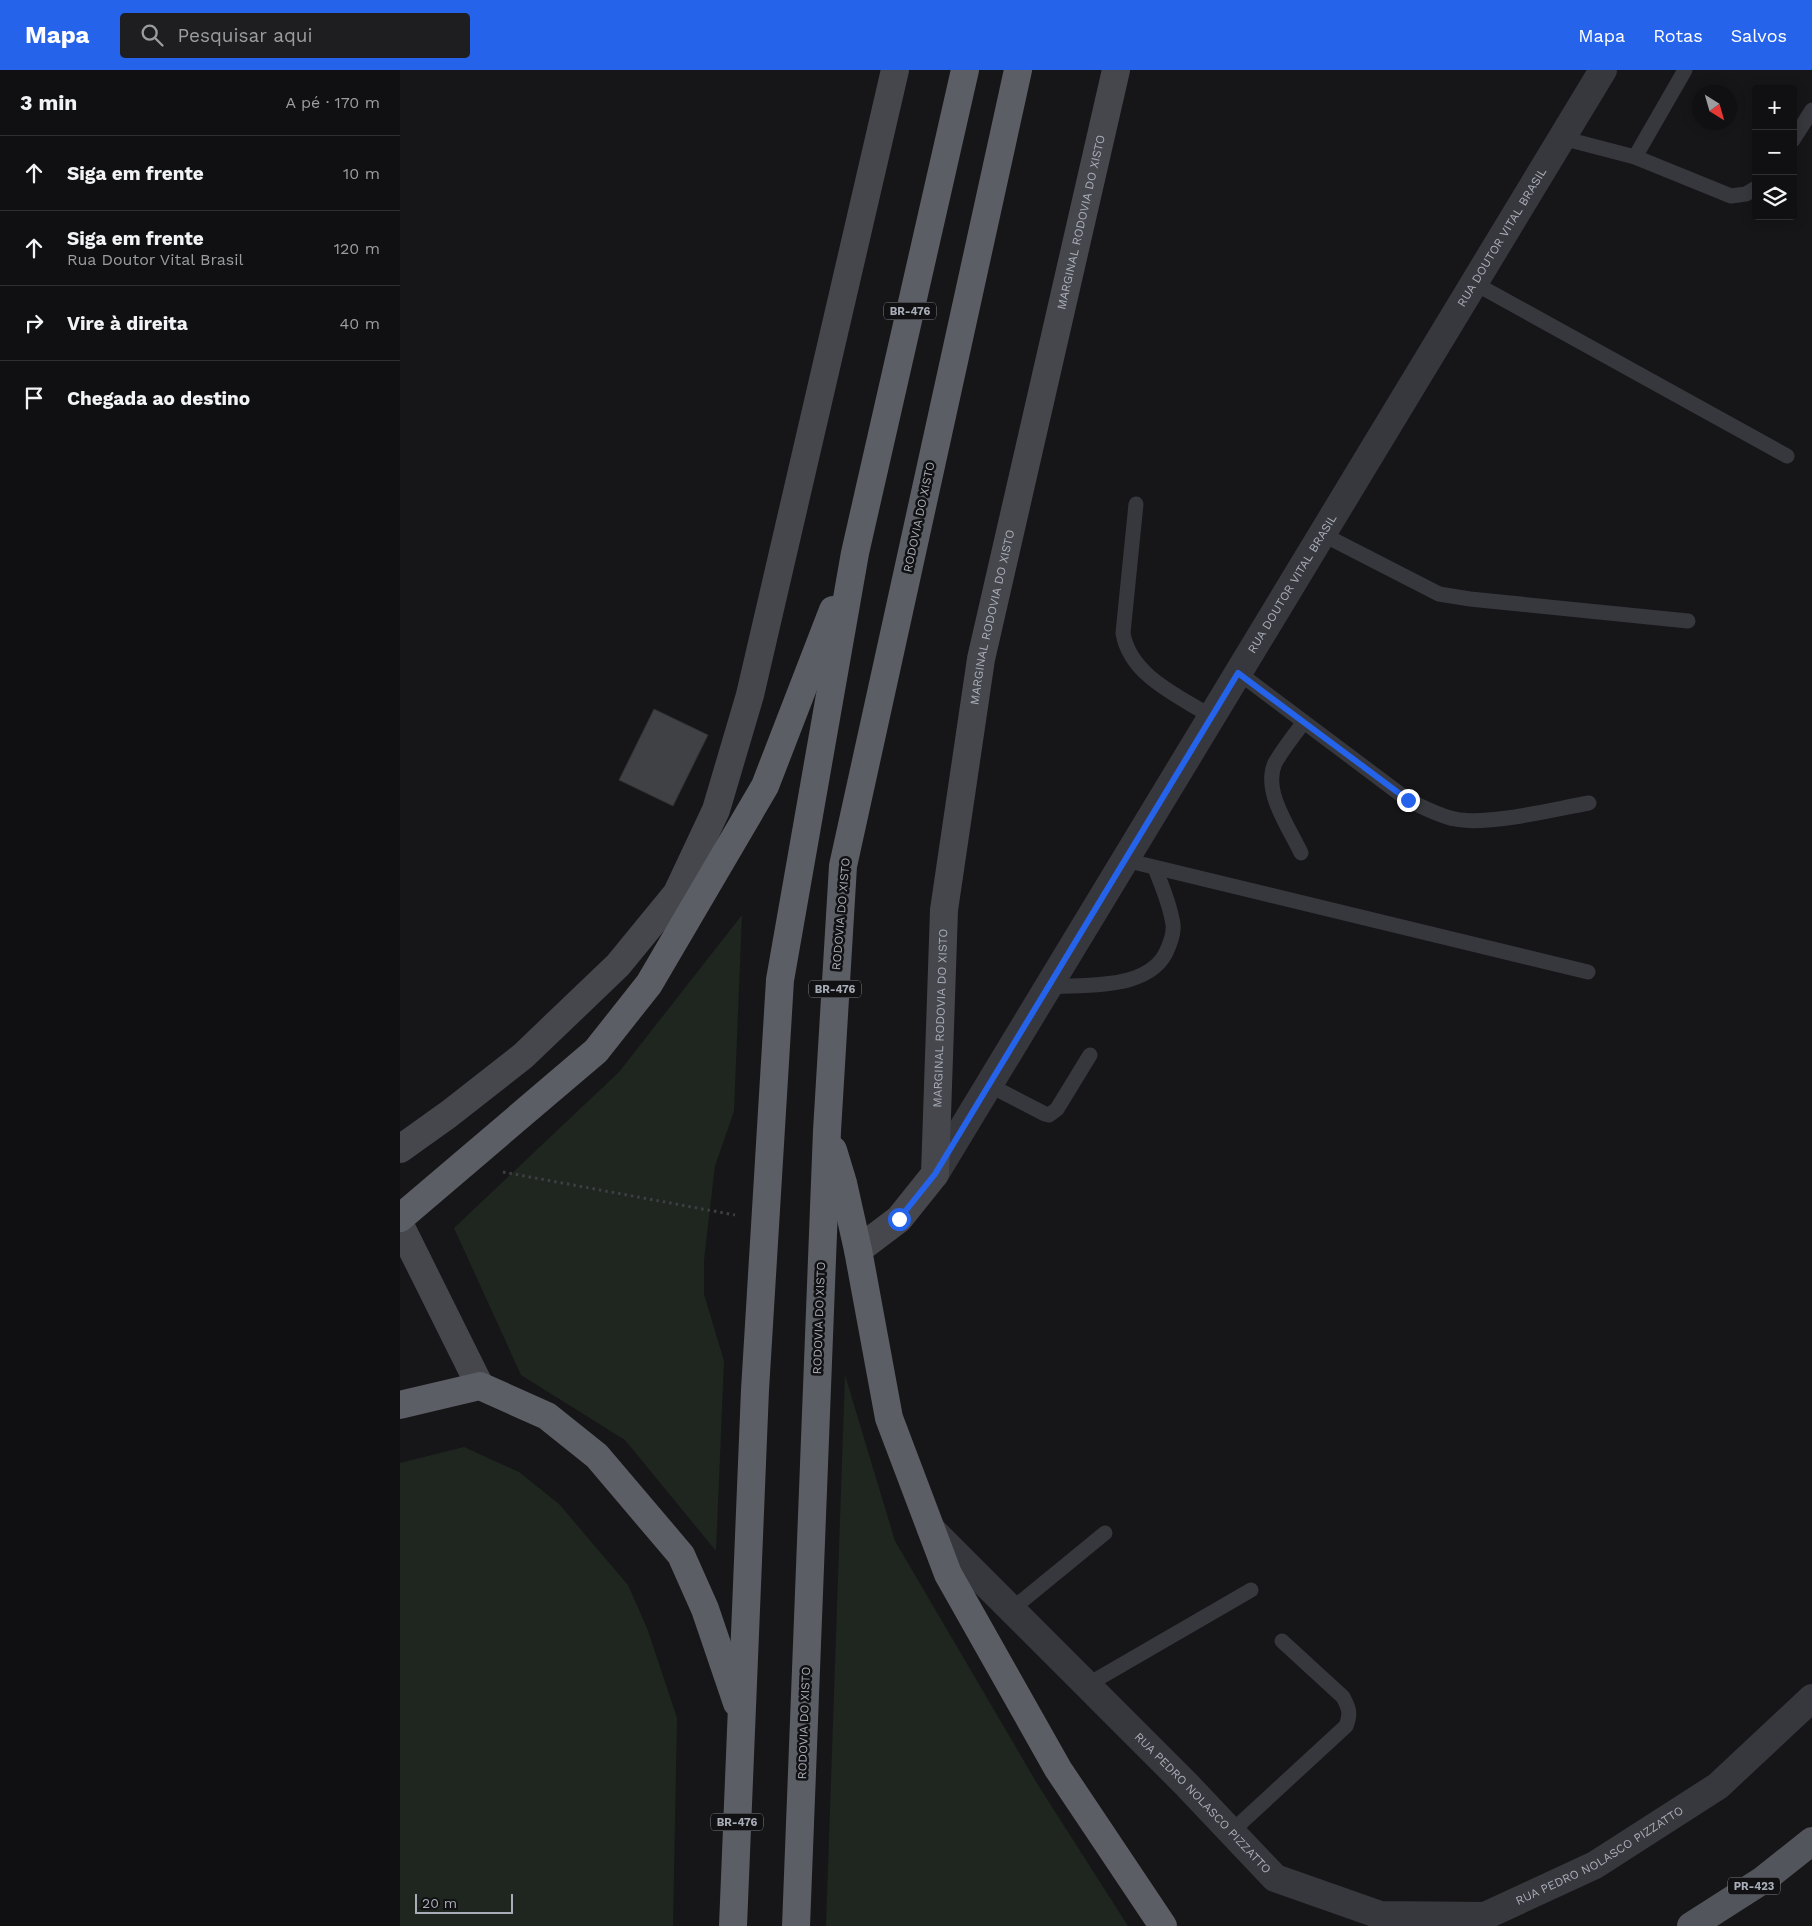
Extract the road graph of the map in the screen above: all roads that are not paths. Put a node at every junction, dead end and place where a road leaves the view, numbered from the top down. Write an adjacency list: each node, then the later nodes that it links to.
1 (895, 70): 25 (main road)
2 (965, 70): 16 (highway, BR-476)
3 (1018, 70): 31 (highway, RODOVIA DO XISTO / BR-476)
4 (1116, 70): 33 (main road, MARGINAL RODOVIA DO XISTO)
5 (1603, 70): 9 (street, RUA DOUTOR VITAL BRASIL)
6 (1685, 70): 10 (lane)
7 (1812, 110): 8 (lane)
8 (1797, 134)
9 (1562, 138): 10 (lane); 12 (street, RUA DOUTOR VITAL BRASIL)
10 (1635, 157): 11 (lane)
11 (1752, 190)
12 (1474, 282): 13 (lane); 15 (street, RUA DOUTOR VITAL BRASIL)
13 (1787, 456)
14 (1136, 504): 19 (lane)
15 (1322, 534): 17 (lane); 18 (street, RUA DOUTOR VITAL BRASIL)
16 (855, 553): 27 (highway); 46 (highway, BR-476)
17 (1688, 621)
18 (1238, 673): 19 (street, RUA DOUTOR VITAL BRASIL); 20 (lane)
19 (1212, 717): 23 (street, RUA DOUTOR VITAL BRASIL)
20 (1304, 722): 21 (lane); 22 (lane)
21 (1589, 803)
22 (1301, 853)
23 (1125, 860): 24 (lane); 28 (street, RUA DOUTOR VITAL BRASIL)
24 (1155, 868): 26 (lane); 28 (lane)
25 (618, 965): 27 (main road); 32 (main road)
26 (1588, 972)
27 (649, 984): 34 (highway)
28 (1049, 987): 30 (street, RUA DOUTOR VITAL BRASIL)
29 (1090, 1055): 30 (lane)
30 (989, 1085): 33 (street, RUA DOUTOR VITAL BRASIL)
31 (827, 1131): 36 (highway); 50 (highway, RODOVIA DO XISTO / BR-476)
32 (400, 1149)
33 (935, 1174): 36 (main road)
34 (400, 1218)
35 (400, 1225): 37 (main road)
36 (858, 1250): 39 (highway)
37 (480, 1386): 38 (highway); 46 (highway)
38 (400, 1405)
39 (931, 1529): 42 (street, RUA PEDRO NOLASCO PIZZATTO); 51 (highway)
40 (1105, 1533): 42 (lane)
41 (1251, 1590): 44 (lane)
42 (1011, 1610): 44 (street, RUA PEDRO NOLASCO PIZZATTO)
43 (1282, 1641): 47 (lane)
44 (1087, 1685): 47 (street, RUA PEDRO NOLASCO PIZZATTO)
45 (1812, 1698): 47 (street, RUA PEDRO NOLASCO PIZZATTO)
46 (742, 1719): 49 (highway, BR-476)
47 (1231, 1832)
48 (1812, 1841): 52 (main road, PR-423)
49 (733, 1926)
50 (796, 1926)
51 (1163, 1926)
52 (1691, 1926)

